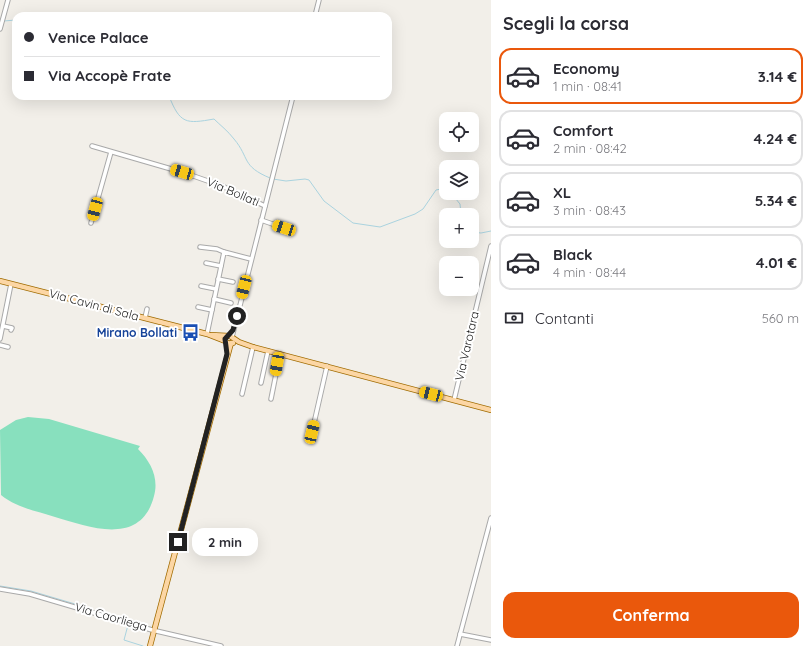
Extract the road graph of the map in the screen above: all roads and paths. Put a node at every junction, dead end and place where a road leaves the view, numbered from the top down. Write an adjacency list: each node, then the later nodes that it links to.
1 (8, 0): 4 (street)
2 (319, 0): 3 (street)
3 (316, 12)
4 (0, 29)
5 (293, 100): 8 (street, Via Bollati)
6 (92, 146): 7 (street, Via Bollati)
7 (110, 152): 8 (street, Via Bollati); 10 (street)
8 (264, 206): 9 (street, Via Bollati)
9 (261, 220): 11 (street); 15 (street, Via Bollati)
10 (91, 223)
11 (284, 228)
12 (491, 246): 44 (street, Via Varotara)
13 (200, 247): 14 (street)
14 (224, 252): 15 (street); 17 (street)
15 (251, 259): 34 (street, Via Bollati)
16 (206, 263): 17 (street)
17 (221, 266): 18 (street)
18 (218, 279): 20 (street); 23 (street)
19 (0, 281): 21 (main road, Via Cavin di Sala)
20 (233, 282)
21 (11, 284): 29 (main road, Via Cavin di Sala); 30 (street)
22 (200, 286): 23 (street)
23 (216, 289): 24 (street)
24 (214, 299): 25 (street); 28 (street)
25 (231, 303)
26 (198, 307): 28 (street)
27 (147, 309): 29 (street)
28 (212, 310): 32 (street)
29 (145, 318): 32 (main road, Via Cavin di Sala)
30 (3, 326): 31 (street); 33 (street)
31 (11, 330)
32 (209, 335): 34 (main road, Via Cavin di Sala)
33 (0, 339)
34 (229, 340): 37 (main road, Via Cavin di Sala); 49 (main road)
35 (0, 345): 36 (street)
36 (8, 347)
37 (253, 347): 38 (main road, Via Cavin di Sala); 42 (street)
38 (268, 351): 39 (main road, Via Cavin di Sala); 41 (street)
39 (280, 354): 40 (main road, Via Cavin di Sala); 43 (street)
40 (327, 366): 44 (main road, Via Cavin di Sala); 46 (street)
41 (261, 383)
42 (242, 394)
43 (271, 399)
44 (454, 400): 45 (main road, Via Cavin di Sala)
45 (491, 410)
46 (312, 432)
47 (491, 518): 50 (street)
48 (0, 589): 49 (street, Via Caorliega)
49 (154, 630): 52 (street, Via Caorliega); 53 (main road)
50 (460, 634): 51 (street); 55 (street)
51 (491, 640)
52 (214, 645): 54 (street, Via Caorliega)
53 (150, 646)
54 (221, 646)
55 (457, 646)

